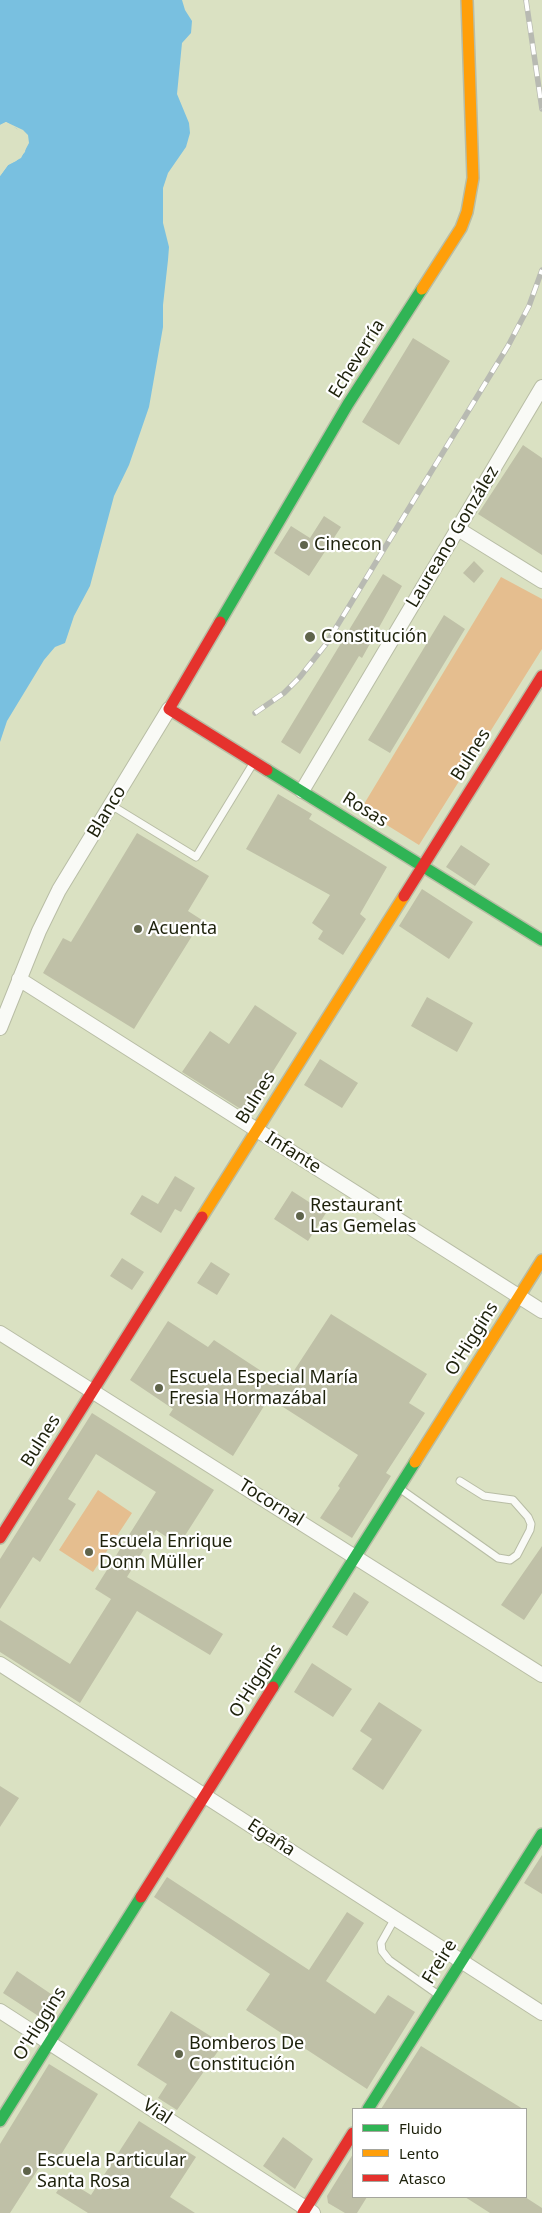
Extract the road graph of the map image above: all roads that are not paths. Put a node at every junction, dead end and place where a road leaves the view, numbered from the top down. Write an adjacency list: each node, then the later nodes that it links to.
1 (467, 0): 6 (main road, Echeverría)
2 (542, 387): 3 (street, Laureano González)
3 (458, 529): 4 (street); 8 (street, Laureano González)
4 (542, 581)
5 (542, 676): 10 (main road, Bulnes)
6 (169, 710): 7 (main road, Rosas); 9 (street, Blanco)
7 (255, 762): 8 (main road, Rosas); 9 (lane)
8 (302, 791): 10 (main road, Rosas)
9 (111, 805): 12 (street, Blanco)
10 (422, 865): 11 (main road, Rosas); 14 (main road, Bulnes)
11 (542, 940)
12 (19, 979): 13 (street, Blanco); 14 (street, Infante)
13 (0, 1028)
14 (256, 1130): 16 (street, Infante); 19 (main road, Bulnes)
15 (542, 1260): 16 (main road, O'Higgins)
16 (519, 1297): 17 (street, Infante); 21 (main road, O'Higgins)
17 (542, 1311)
18 (0, 1332): 19 (street, Tocornal)
19 (94, 1390): 22 (main road, Bulnes); 23 (street, Tocornal)
20 (460, 1481): 21 (lane)
21 (399, 1488): 23 (main road, O'Higgins)
22 (0, 1538)
23 (356, 1556): 25 (street, Tocornal); 26 (main road, O'Higgins)
24 (0, 1664): 26 (street, Egaña)
25 (542, 1675)
26 (205, 1796): 28 (street, Egaña); 33 (main road, O'Higgins)
27 (542, 1834): 29 (main road, Freire)
28 (395, 1918): 29 (street, Egaña); 30 (lane)
29 (462, 1961): 30 (main road, Freire); 32 (street, Egaña)
30 (440, 1996): 34 (main road, Freire)
31 (0, 2011): 33 (street, Vial)
32 (542, 2013)
33 (49, 2043): 35 (main road, O'Higgins); 37 (street, Vial)
34 (369, 2108)
35 (0, 2121)
36 (352, 2136): 37 (main road)
37 (308, 2211)

